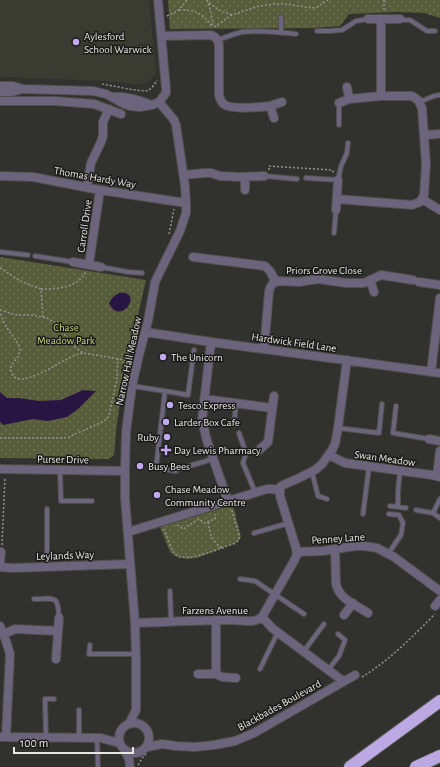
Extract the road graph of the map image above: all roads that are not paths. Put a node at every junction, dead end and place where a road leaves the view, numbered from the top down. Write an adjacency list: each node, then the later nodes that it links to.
1 (158, 0): 10 (street)
2 (281, 17): 8 (lane)
3 (368, 19): 4 (street); 6 (lane)
4 (381, 20): 5 (street); 17 (street)
5 (400, 20): 7 (lane)
6 (317, 31)
7 (435, 31)
8 (281, 33): 9 (lane); 11 (lane)
9 (296, 34)
10 (162, 36): 11 (street); 23 (street)
11 (218, 40): 24 (street)
12 (0, 86): 14 (street)
13 (347, 87): 18 (street)
14 (23, 89): 15 (street); 23 (street)
15 (0, 92)
16 (440, 95): 22 (lane)
17 (381, 96): 18 (street); 22 (street)
18 (349, 99): 21 (street)
19 (2, 101): 25 (street)
20 (282, 102): 24 (street)
21 (339, 102): 28 (lane)
22 (420, 102): 30 (street)
23 (155, 103): 32 (street, Narrow Hall Meadow)
24 (270, 106): 27 (street)
25 (109, 109): 26 (street); 39 (street)
26 (121, 114)
27 (274, 118)
28 (339, 125)
29 (440, 134): 30 (street)
30 (424, 135): 43 (street)
31 (348, 143): 38 (lane)
32 (184, 175): 34 (street); 44 (street, Narrow Hall Meadow)
33 (0, 176): 39 (street, Thomas Hardy Way)
34 (245, 176): 35 (street); 41 (street)
35 (264, 176): 37 (lane)
36 (306, 178): 38 (lane)
37 (297, 179)
38 (338, 180): 42 (street)
39 (87, 187): 40 (street, Thomas Hardy Way)
40 (100, 190): 44 (street, Thomas Hardy Way); 53 (street, Carroll Drive)
41 (246, 190)
42 (337, 199): 43 (street); 45 (street)
43 (422, 199): 46 (street)
44 (186, 203): 61 (street, Narrow Hall Meadow)
45 (336, 210): 47 (lane)
46 (440, 210)
47 (334, 233)
48 (0, 252): 49 (lane)
49 (28, 255)
50 (35, 256): 52 (lane)
51 (193, 257): 57 (street)
52 (73, 262): 53 (street, Carroll Drive)
53 (89, 264): 54 (street, Carroll Drive)
54 (101, 267): 55 (lane)
55 (142, 273)
56 (370, 280): 57 (street, Priors Grove Close); 58 (street, Priors Grove Close); 59 (street, Priors Grove Close)
57 (276, 282): 63 (street, Priors Grove Close)
58 (440, 285)
59 (374, 292)
60 (440, 298): 66 (street)
61 (145, 332): 62 (street, Hardwick Field Lane); 67 (street, Narrow Hall Meadow)
62 (211, 342): 63 (street, Hardwick Field Lane); 70 (street)
63 (264, 349): 65 (street, Hardwick Field Lane)
64 (194, 350): 68 (lane)
65 (347, 360): 66 (street, Hardwick Field Lane); 76 (street)
66 (436, 372)
67 (132, 386): 68 (lane); 87 (street, Narrow Hall Meadow)
68 (165, 391): 83 (lane)
69 (274, 396): 74 (street)
70 (204, 399): 71 (street); 83 (street)
71 (236, 403): 74 (street); 75 (lane)
72 (382, 404): 76 (lane)
73 (396, 406): 78 (lane)
74 (272, 408): 80 (street)
75 (234, 425)
76 (338, 428): 82 (street)
77 (239, 433): 92 (lane)
78 (429, 439): 79 (street)
79 (440, 441)
80 (258, 451)
81 (440, 451): 90 (street)
82 (329, 455): 84 (street, Swan Meadow); 89 (street)
83 (213, 459): 96 (street)
84 (369, 467): 88 (street, Swan Meadow); 102 (lane)
85 (3, 469): 86 (street, Purser Drive)
86 (60, 470): 87 (street, Purser Drive); 95 (lane)
87 (125, 471): 107 (street, Narrow Hall Meadow)
88 (400, 471): 90 (street, Swan Meadow); 98 (lane)
89 (312, 472): 91 (street); 93 (lane)
90 (438, 477)
91 (279, 490): 92 (street); 106 (street)
92 (256, 493): 96 (street)
93 (327, 499)
94 (440, 500): 104 (lane)
95 (92, 501)
96 (228, 501): 107 (street)
97 (390, 506): 98 (lane)
98 (398, 507): 99 (lane)
99 (406, 508)
100 (47, 509): 116 (lane)
101 (416, 510): 104 (lane)
102 (363, 514)
103 (389, 514): 112 (lane)
104 (433, 514): 105 (lane)
105 (440, 518)
106 (289, 523): 108 (lane); 111 (street)
107 (128, 532): 114 (street, Narrow Hall Meadow)
108 (254, 533)
109 (335, 549): 111 (street, Penney Lane); 112 (street, Penney Lane); 122 (street)
110 (1, 552): 113 (street)
111 (297, 552): 120 (street)
112 (388, 554): 119 (street, Penney Lane)
113 (0, 563)
114 (130, 564): 116 (street, Leylands Way); 130 (street, Narrow Hall Meadow)
115 (0, 567): 116 (street, Leylands Way)
116 (47, 567)
117 (240, 579): 120 (lane)
118 (170, 591): 129 (lane)
119 (440, 591)
120 (275, 594): 124 (lane); 126 (street)
121 (34, 600): 127 (lane)
122 (353, 603): 123 (street); 125 (street)
123 (368, 613)
124 (304, 614)
125 (344, 615)
126 (262, 617): 128 (street, Farzens Avenue); 133 (street, Farzens Avenue)
127 (59, 618): 132 (street)
128 (216, 620): 129 (street, Farzens Avenue); 143 (street)
129 (170, 622): 130 (street, Farzens Avenue)
130 (135, 623): 138 (street, Narrow Hall Meadow)
131 (324, 624): 137 (lane)
132 (58, 631): 135 (street); 139 (street)
133 (278, 632): 137 (street, Farzens Avenue); 140 (lane)
134 (338, 634): 141 (lane)
135 (2, 636): 155 (street)
136 (90, 645): 138 (lane)
137 (304, 651): 141 (street, Farzens Avenue)
138 (136, 654): 150 (street, Narrow Hall Meadow)
139 (56, 659)
140 (260, 669)
141 (328, 670): 146 (street, Farzens Avenue)
142 (198, 674): 143 (street)
143 (216, 674): 145 (street)
144 (357, 676): 146 (street, Blackbades Boulevard)
145 (236, 678)
146 (343, 681): 160 (street, Blackbades Boulevard)
147 (54, 699): 156 (lane)
148 (440, 701): 167 (highway)
149 (78, 710): 157 (lane)
150 (136, 710): 151 (street, Narrow Hall Meadow); 152 (street, Narrow Hall Meadow)
151 (129, 724): 152 (street); 153 (street)
152 (142, 725): 154 (street)
153 (120, 732): 158 (street); 159 (street)
154 (149, 733): 160 (street); 161 (street)
155 (3, 737): 156 (street)
156 (46, 737): 157 (street)
157 (79, 737): 158 (street)
158 (99, 738): 159 (street); 165 (lane)
159 (119, 743): 162 (street)
160 (162, 744): 161 (street, Blackbades Boulevard)
161 (147, 747): 163 (street)
162 (125, 751): 163 (street); 166 (street)
163 (138, 753): 166 (street)
164 (440, 756): 168 (highway)
165 (98, 767)
166 (130, 767)
167 (350, 767)
168 (416, 767)

